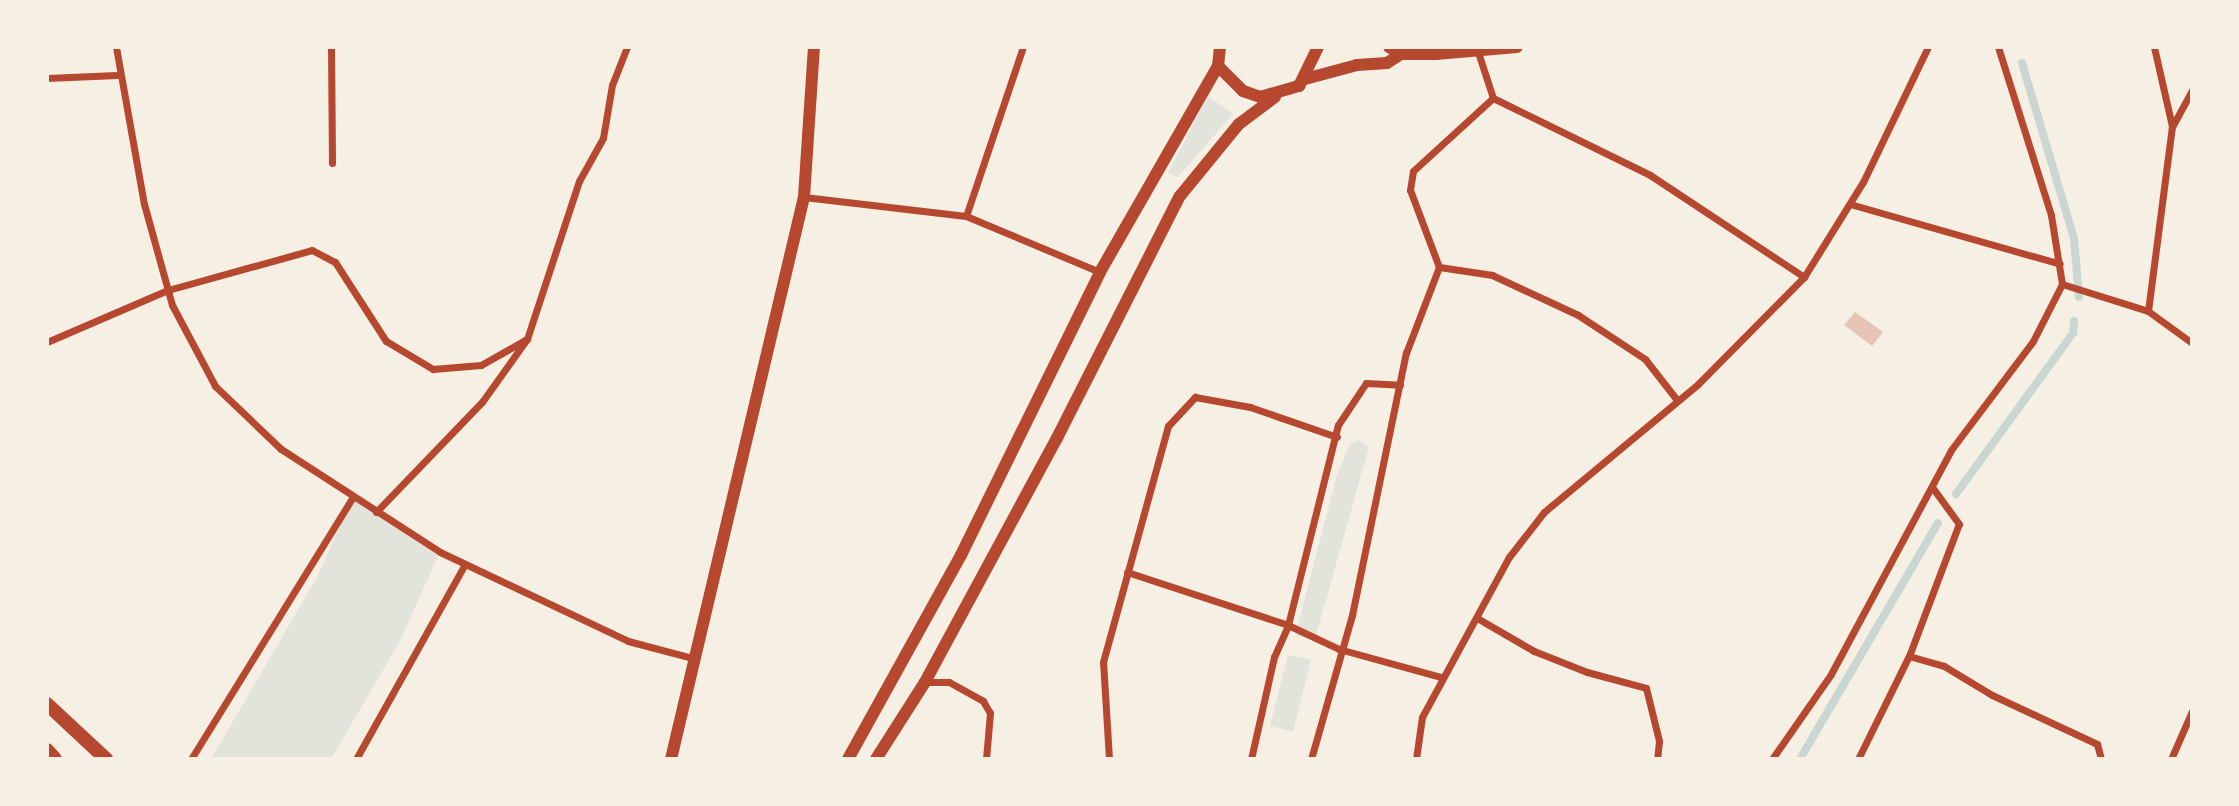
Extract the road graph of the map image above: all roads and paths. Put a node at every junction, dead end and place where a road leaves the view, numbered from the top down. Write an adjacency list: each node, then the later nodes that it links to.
1 (116, 47): 15 (street)
2 (331, 47): 22 (street)
3 (627, 47): 33 (street)
4 (814, 47): 23 (street)
5 (1220, 47): 14 (street)
6 (1318, 47): 17 (street)
7 (1517, 47): 13 (street)
8 (1928, 47): 24 (street)
9 (1998, 47): 26 (street)
10 (2154, 47): 21 (street)
11 (1020, 48): 25 (street)
12 (1395, 51): 13 (street); 17 (street)
13 (1478, 52): 20 (street)
14 (1218, 66): 19 (street); 28 (street)
15 (117, 75): 16 (street); 31 (street)
16 (47, 78)
17 (1305, 79): 19 (street)
18 (2192, 90): 21 (street)
19 (1275, 97): 50 (street)
20 (1493, 99): 27 (street); 29 (street)
21 (2172, 127): 32 (street)
22 (332, 163)
23 (804, 197): 25 (street); 48 (street)
24 (1850, 204): 26 (street); 29 (street)
25 (966, 216): 28 (street)
26 (2060, 264): 30 (street)
27 (1439, 267): 36 (street); 37 (street)
28 (1100, 272): 59 (street)
29 (1804, 277): 37 (street)
30 (2062, 284): 32 (street); 39 (street)
31 (168, 289): 33 (street); 34 (street); 40 (street)
32 (2148, 311): 35 (street)
33 (527, 339): 41 (street)
34 (47, 342)
35 (2192, 343)
36 (1400, 385): 38 (street); 46 (street)
37 (1676, 400): 44 (street)
38 (1337, 437): 43 (street); 45 (street)
39 (1932, 487): 47 (street); 67 (street)
40 (353, 497): 41 (street); 56 (street)
41 (376, 512): 42 (street)
42 (465, 564): 48 (street); 57 (street)
43 (1127, 572): 45 (street); 62 (street)
44 (1477, 618): 49 (street); 66 (street)
45 (1288, 625): 46 (street); 63 (street)
46 (1339, 649): 49 (street); 64 (street)
47 (1909, 656): 68 (street); 69 (street)
48 (695, 659): 58 (street)
49 (1441, 677): 65 (street)
50 (925, 682): 60 (street); 61 (street)
51 (47, 704): 55 (main road)
52 (2192, 711): 70 (street)
53 (47, 750): 54 (main road)
54 (55, 759)
55 (106, 759)
56 (191, 759)
57 (356, 759)
58 (671, 759)
59 (848, 759)
60 (876, 759)
61 (986, 759)
62 (1109, 759)
63 (1251, 759)
64 (1311, 759)
65 (1416, 759)
66 (1657, 759)
67 (1772, 759)
68 (1858, 759)
69 (2101, 759)
70 (2171, 759)

